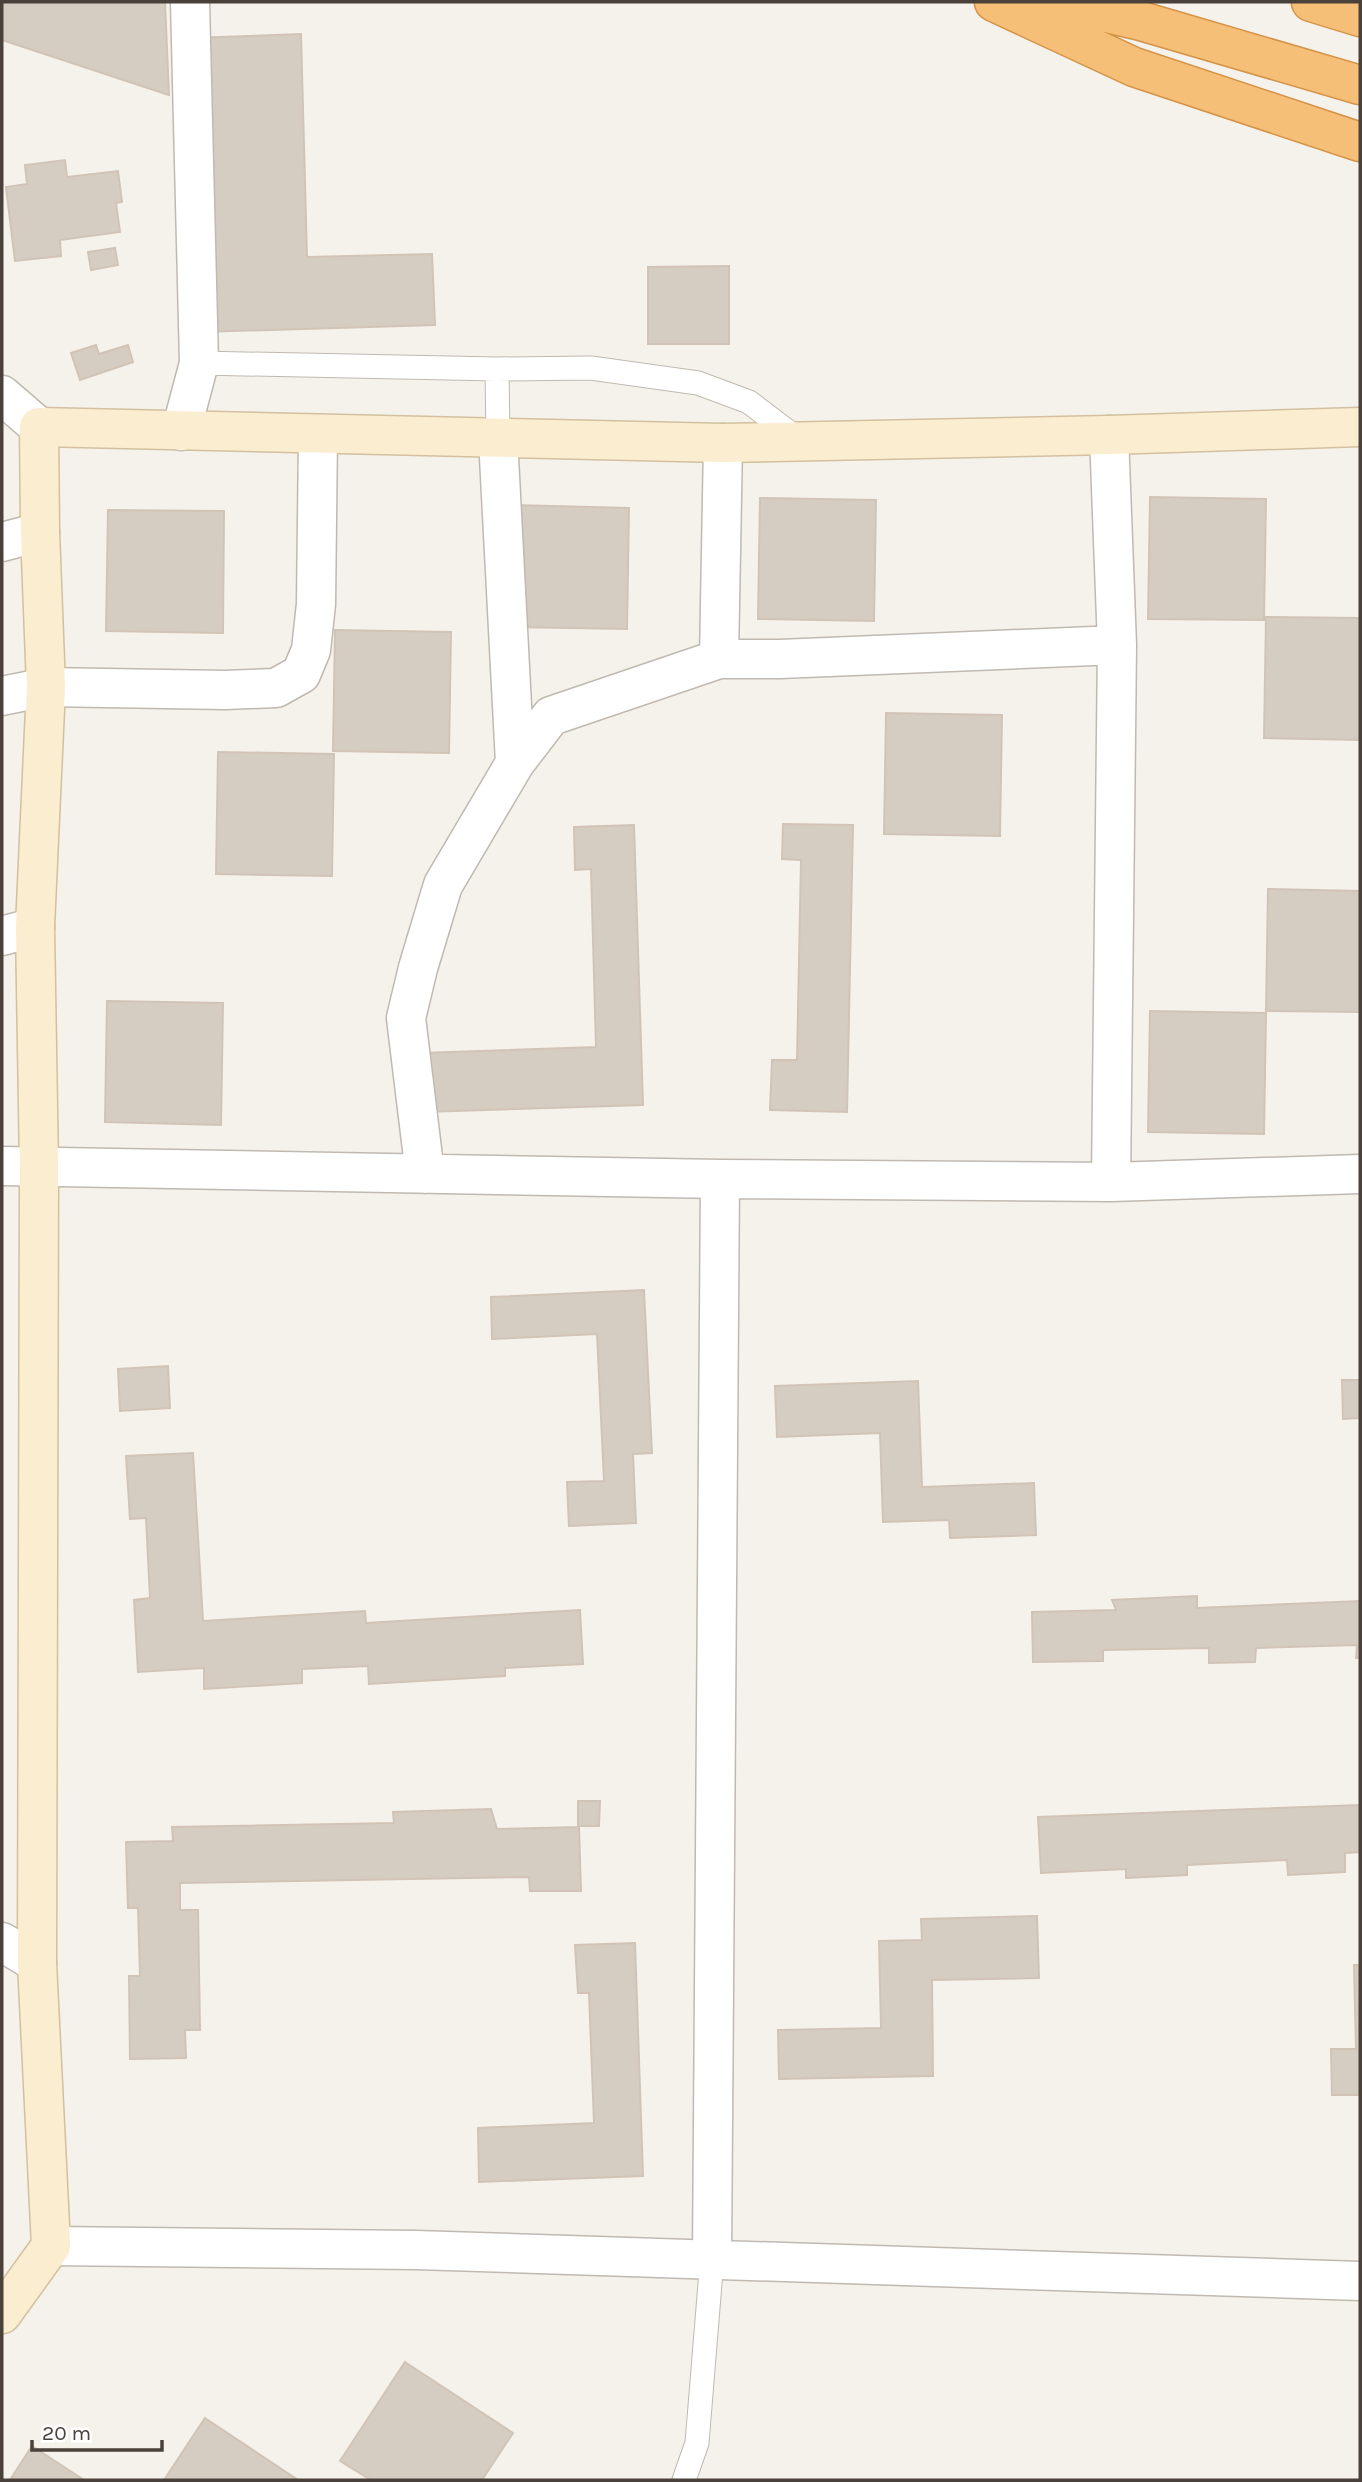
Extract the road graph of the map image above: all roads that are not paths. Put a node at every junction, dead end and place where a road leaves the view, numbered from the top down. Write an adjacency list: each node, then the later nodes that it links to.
1 (190, 2): 8 (street)
2 (994, 2): 7 (highway)
3 (1060, 2): 6 (highway)
4 (1311, 2): 5 (highway)
5 (1360, 17)
6 (1360, 85)
7 (1360, 142)
8 (199, 363): 9 (lane); 13 (street)
9 (497, 369): 16 (lane); 17 (lane)
10 (2, 395): 12 (street)
11 (1360, 427): 15 (street)
12 (40, 428): 13 (street); 19 (street)
13 (181, 431): 14 (street)
14 (318, 435): 16 (street); 23 (street)
15 (1109, 435): 17 (street); 21 (street)
16 (498, 438): 18 (street); 25 (street)
17 (802, 442): 18 (street)
18 (723, 443): 22 (street)
19 (40, 532): 20 (street); 23 (street)
20 (2, 542)
21 (1117, 645): 22 (street); 31 (street)
22 (719, 659): 25 (street)
23 (46, 687): 24 (street); 26 (street)
24 (2, 696)
25 (515, 763): 28 (street)
26 (19, 932): 27 (street)
27 (20, 1167): 28 (street); 33 (street)
28 (425, 1174): 30 (street)
29 (1360, 1174): 31 (street)
30 (720, 1179): 31 (street); 35 (street)
31 (1111, 1182)
32 (2, 1942): 33 (street)
33 (37, 1963): 34 (street)
34 (51, 2246): 35 (street); 37 (street)
35 (712, 2259): 36 (street); 38 (lane)
36 (1360, 2281)
37 (2, 2314)
38 (684, 2480)

